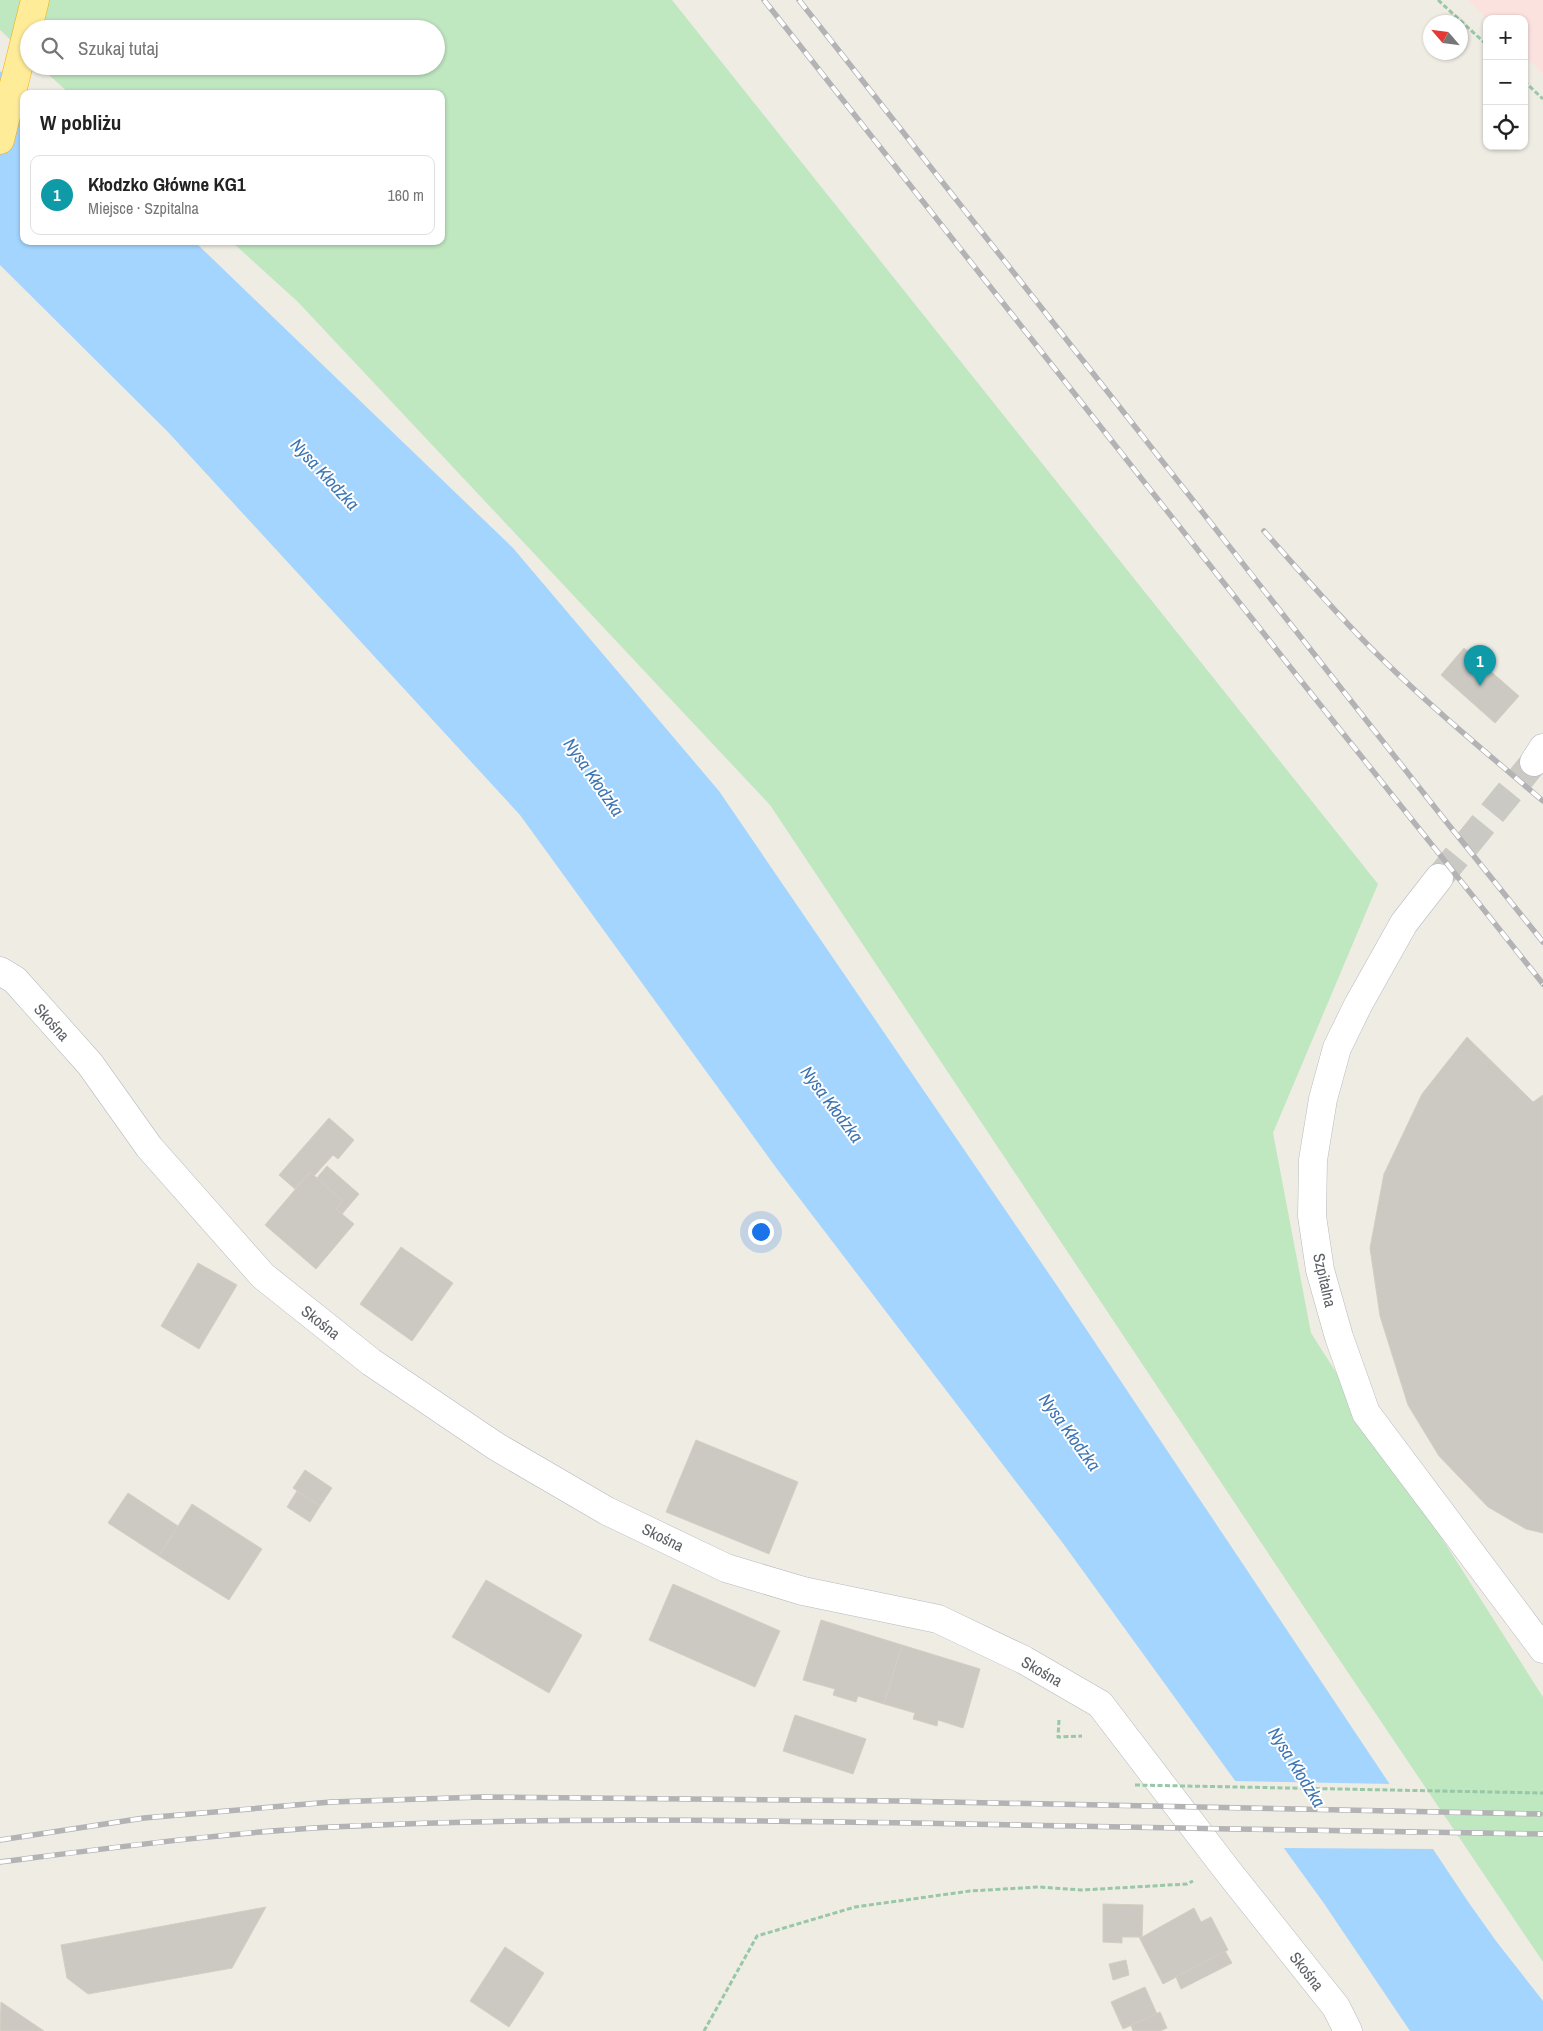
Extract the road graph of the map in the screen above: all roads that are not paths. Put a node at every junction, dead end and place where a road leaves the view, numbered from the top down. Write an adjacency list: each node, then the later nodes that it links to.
1 (35, 0): 2 (highway)
2 (30, 20)
3 (20, 60): 4 (highway)
4 (0, 140)
5 (1439, 878): 7 (street, Szpitalna)
6 (0, 971): 8 (street, Skośna)
7 (1543, 1649)
8 (1348, 2031)

